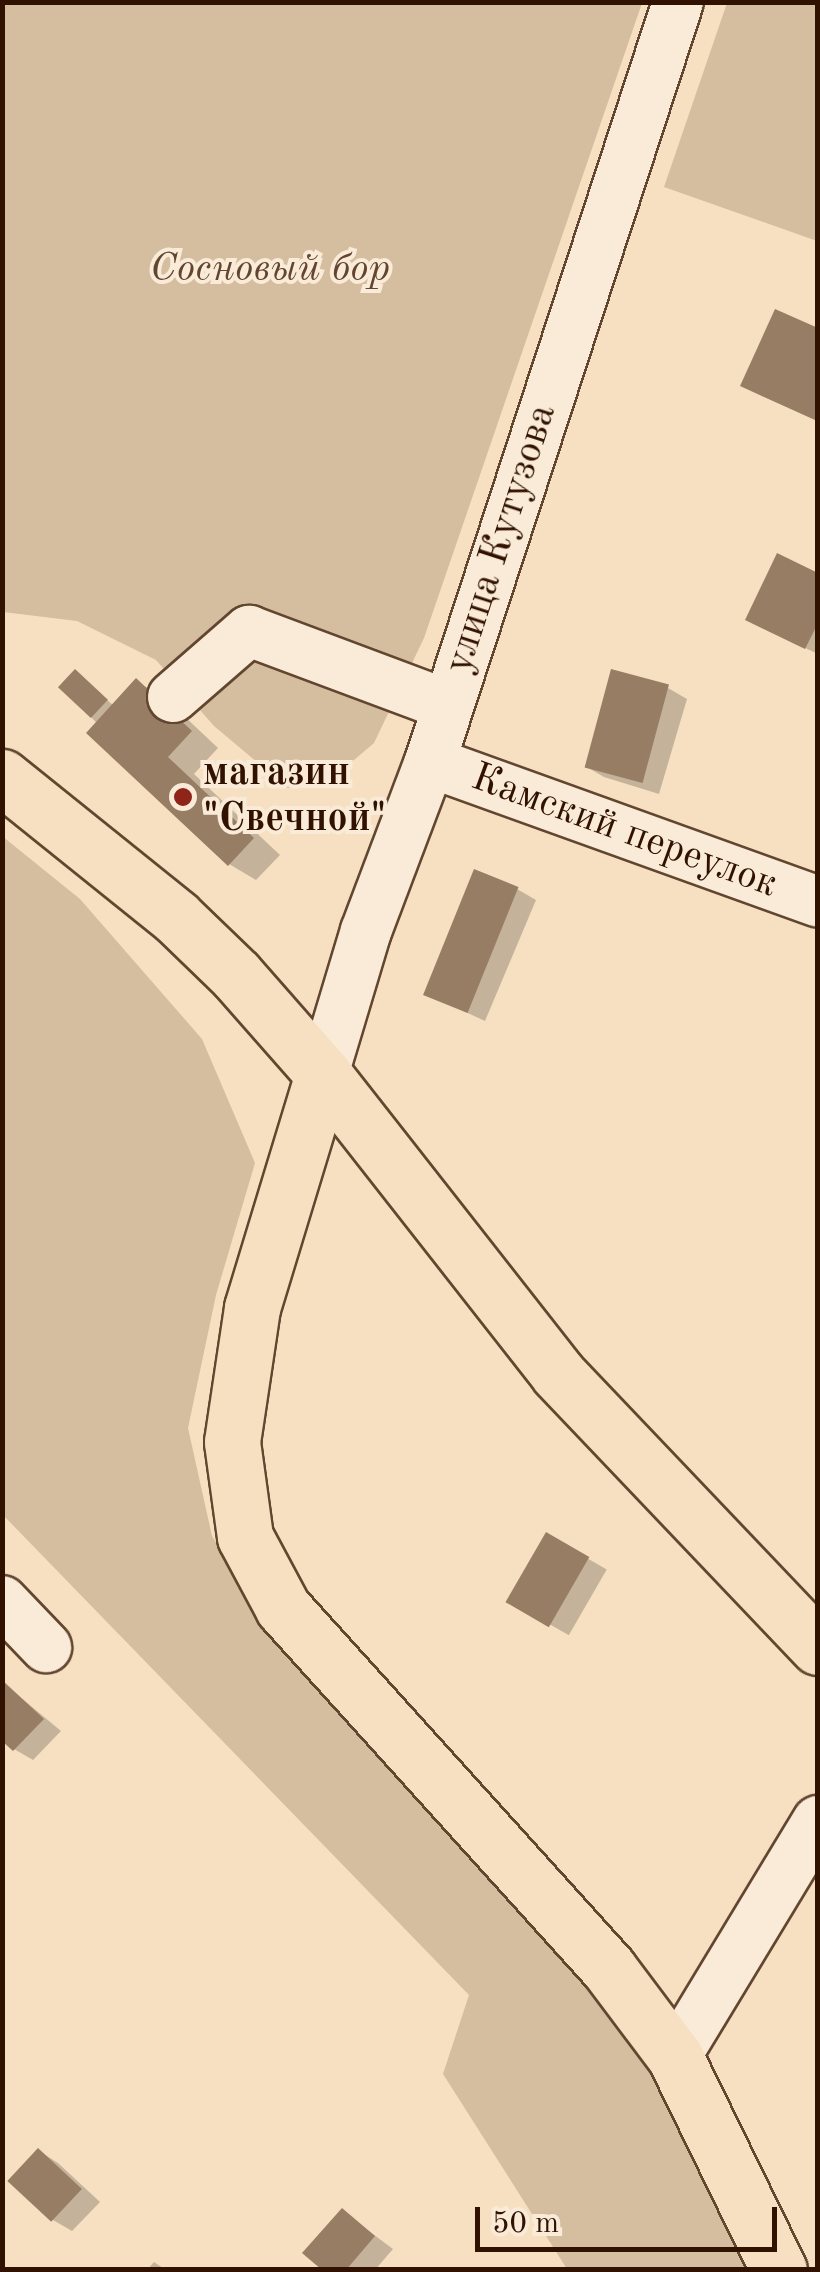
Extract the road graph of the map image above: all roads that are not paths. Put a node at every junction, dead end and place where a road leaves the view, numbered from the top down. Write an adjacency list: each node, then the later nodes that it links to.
1 (678, 2): 3 (street, улица Кутузова)
2 (173, 697): 3 (street)
3 (447, 705): 4 (street, улица Кутузова)
4 (430, 762): 6 (street, Камский переулок); 7 (street, улица Кутузова)
5 (2, 777): 7 (main road)
6 (818, 902)
7 (322, 1074): 10 (main road); 12 (main road)
8 (2, 1601): 9 (street)
9 (46, 1647)
10 (818, 1647)
11 (818, 1821): 12 (street)
12 (675, 2057): 13 (main road)
13 (779, 2270)

